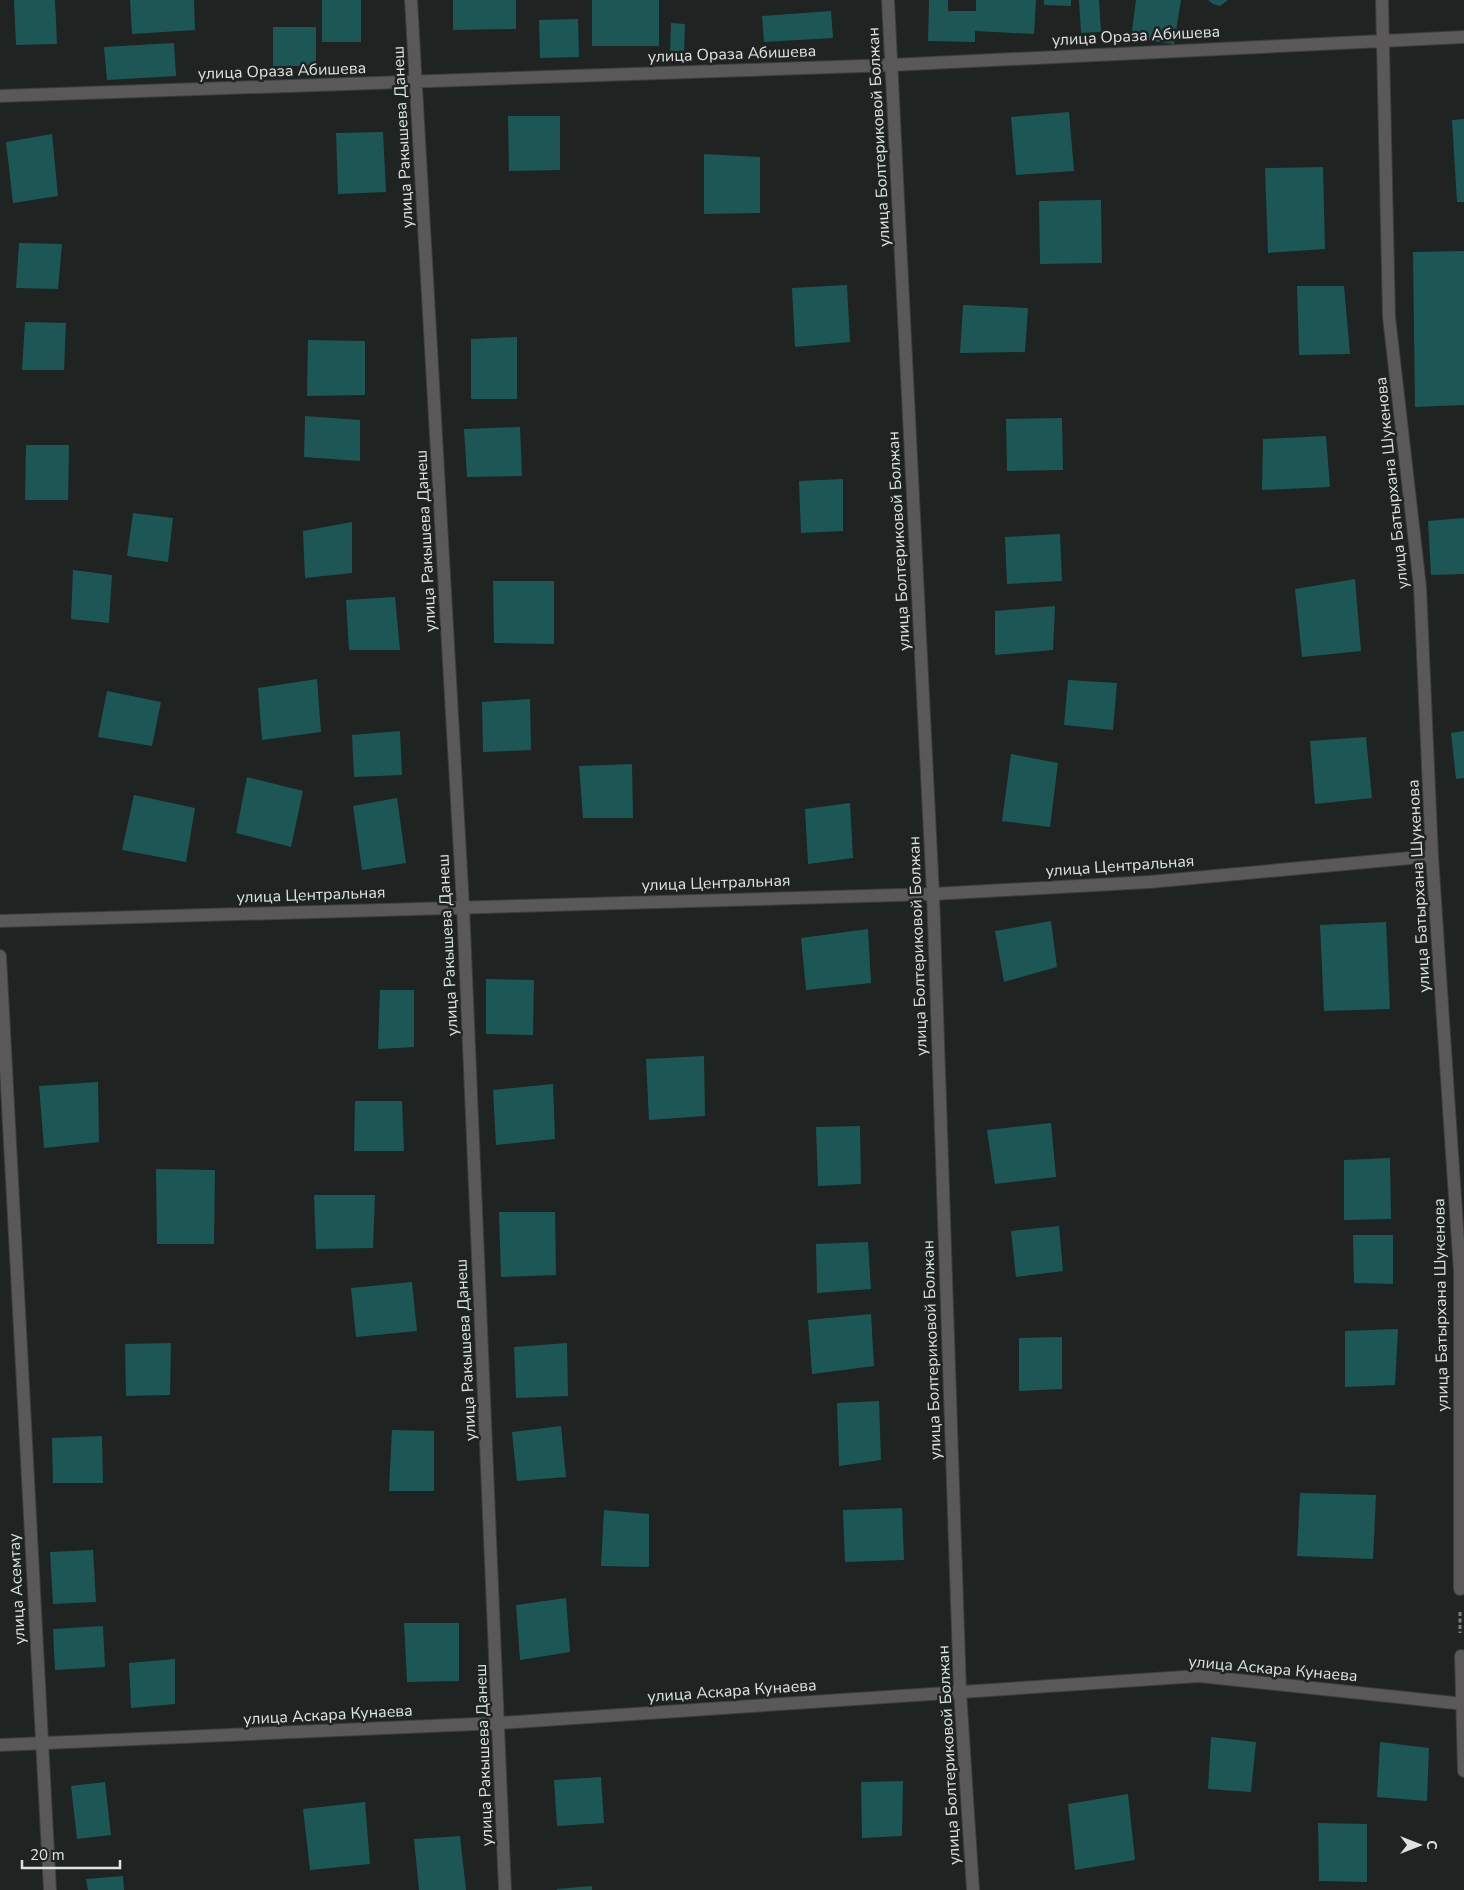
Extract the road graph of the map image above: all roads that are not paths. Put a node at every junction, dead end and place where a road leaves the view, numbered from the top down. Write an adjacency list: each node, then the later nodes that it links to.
1 (411, 0): 7 (street, улица Ракышева Данеш)
2 (888, 0): 6 (street, улица Болтериковой Болжан)
3 (1382, 0): 5 (street, улица Батырхана Шукенова)
4 (1464, 37): 5 (street, улица Ораза Абишева)
5 (1384, 40): 6 (street, улица Ораза Абишева); 9 (street, улица Батырхана Шукенова)
6 (891, 65): 7 (street, улица Ораза Абишева); 10 (street, улица Болтериковой Болжан)
7 (416, 82): 8 (street, улица Ораза Абишева); 11 (street, улица Ракышева Данеш)
8 (0, 96)
9 (1432, 856): 10 (street, улица Центральная); 14 (street, улица Батырхана Шукенова)
10 (933, 894): 11 (street, улица Центральная); 16 (street, улица Болтериковой Болжан)
11 (463, 906): 12 (street, улица Центральная); 18 (street, улица Ракышева Данеш)
12 (0, 920)
13 (0, 956): 19 (street, улица Асемтау)
14 (1460, 1589)
15 (1460, 1656): 17 (street)
16 (960, 1691): 17 (street, улица Аскара Кунаева); 18 (street, улица Аскара Кунаева); 24 (street, улица Болтериковой Болжан)
17 (1462, 1704): 21 (street)
18 (499, 1723): 19 (street, улица Аскара Кунаева); 23 (street, улица Ракышева Данеш)
19 (42, 1744): 20 (street, улица Аскара Кунаева); 22 (street, улица Асемтау)
20 (0, 1745)
21 (1464, 1771)
22 (50, 1890)
23 (505, 1890)
24 (973, 1890)

